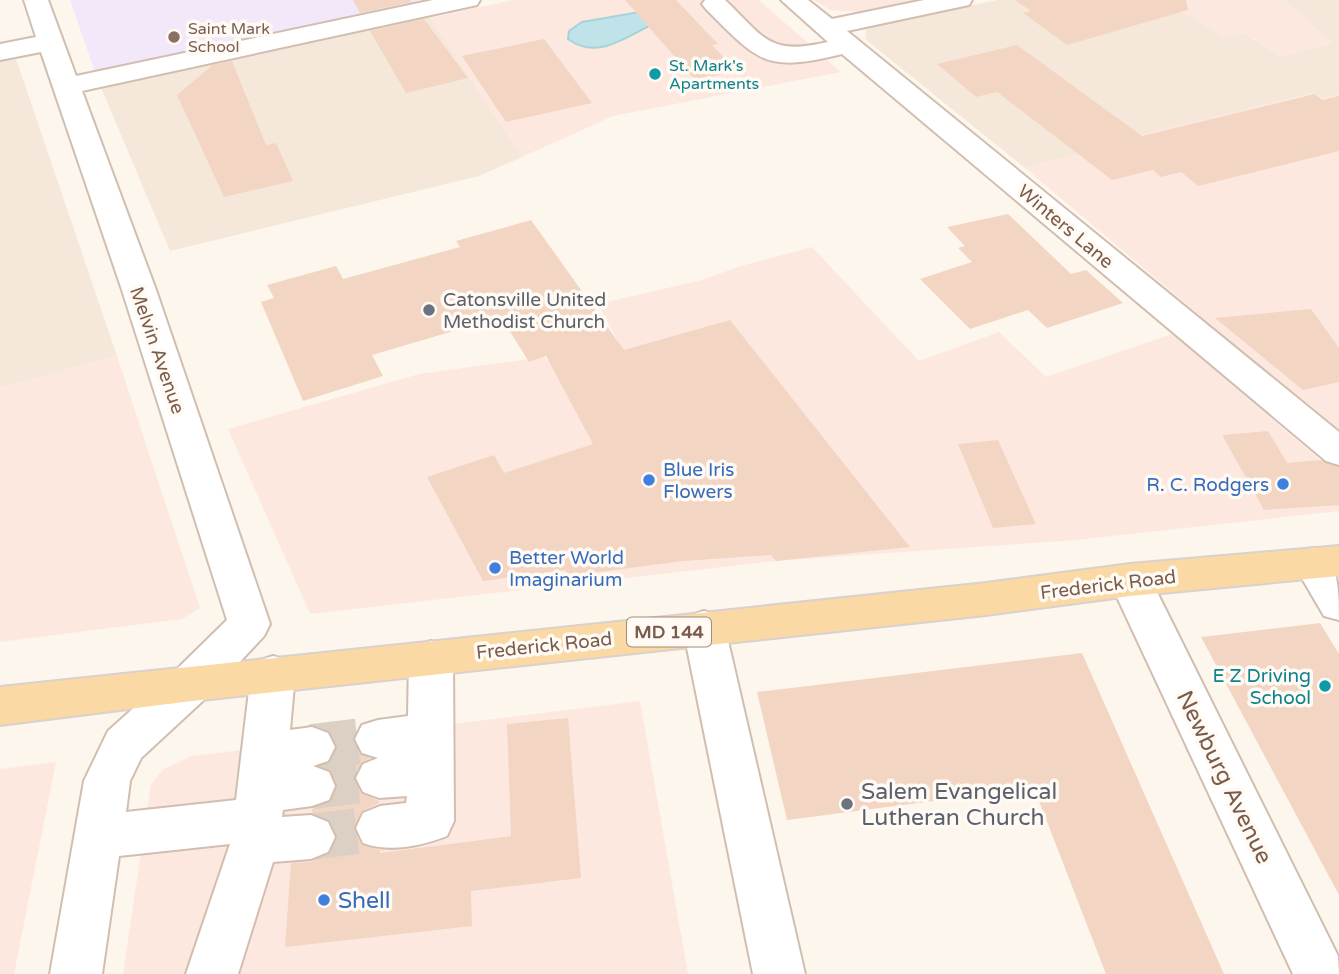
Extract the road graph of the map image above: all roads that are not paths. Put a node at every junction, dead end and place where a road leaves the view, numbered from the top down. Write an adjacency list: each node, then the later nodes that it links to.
1 (36, 0): 7 (street, Melvin Avenue)
2 (468, 0): 9 (street)
3 (793, 0): 6 (street, Winters Lane)
4 (960, 0): 6 (street)
5 (715, 4): 6 (street)
6 (837, 36): 10 (street, Winters Lane)
7 (51, 42): 8 (street); 9 (street, Melvin Avenue)
8 (0, 52)
9 (66, 86): 17 (street, Melvin Avenue)
10 (1339, 452)
11 (1326, 562): 12 (main road, Frederick Road / MD 144); 13 (street)
12 (1130, 580): 14 (main road, Frederick Road / MD 144); 29 (street, Newburg Avenue)
13 (1339, 604)
14 (704, 628): 15 (main road, Frederick Road / MD 144); 28 (street)
15 (431, 657): 16 (main road, Frederick Road / MD 144); 19 (street)
16 (273, 674): 17 (main road, Frederick Road / MD 144); 22 (street)
17 (192, 683): 18 (main road, Frederick Road / MD 144); 24 (street)
18 (0, 706)
19 (432, 753): 20 (street); 23 (street)
20 (378, 759)
21 (312, 766): 22 (street)
22 (260, 801): 24 (street); 25 (street); 27 (street)
23 (380, 828)
24 (98, 837): 26 (street)
25 (311, 837)
26 (76, 974)
27 (212, 974)
28 (779, 974)
29 (1320, 974)

